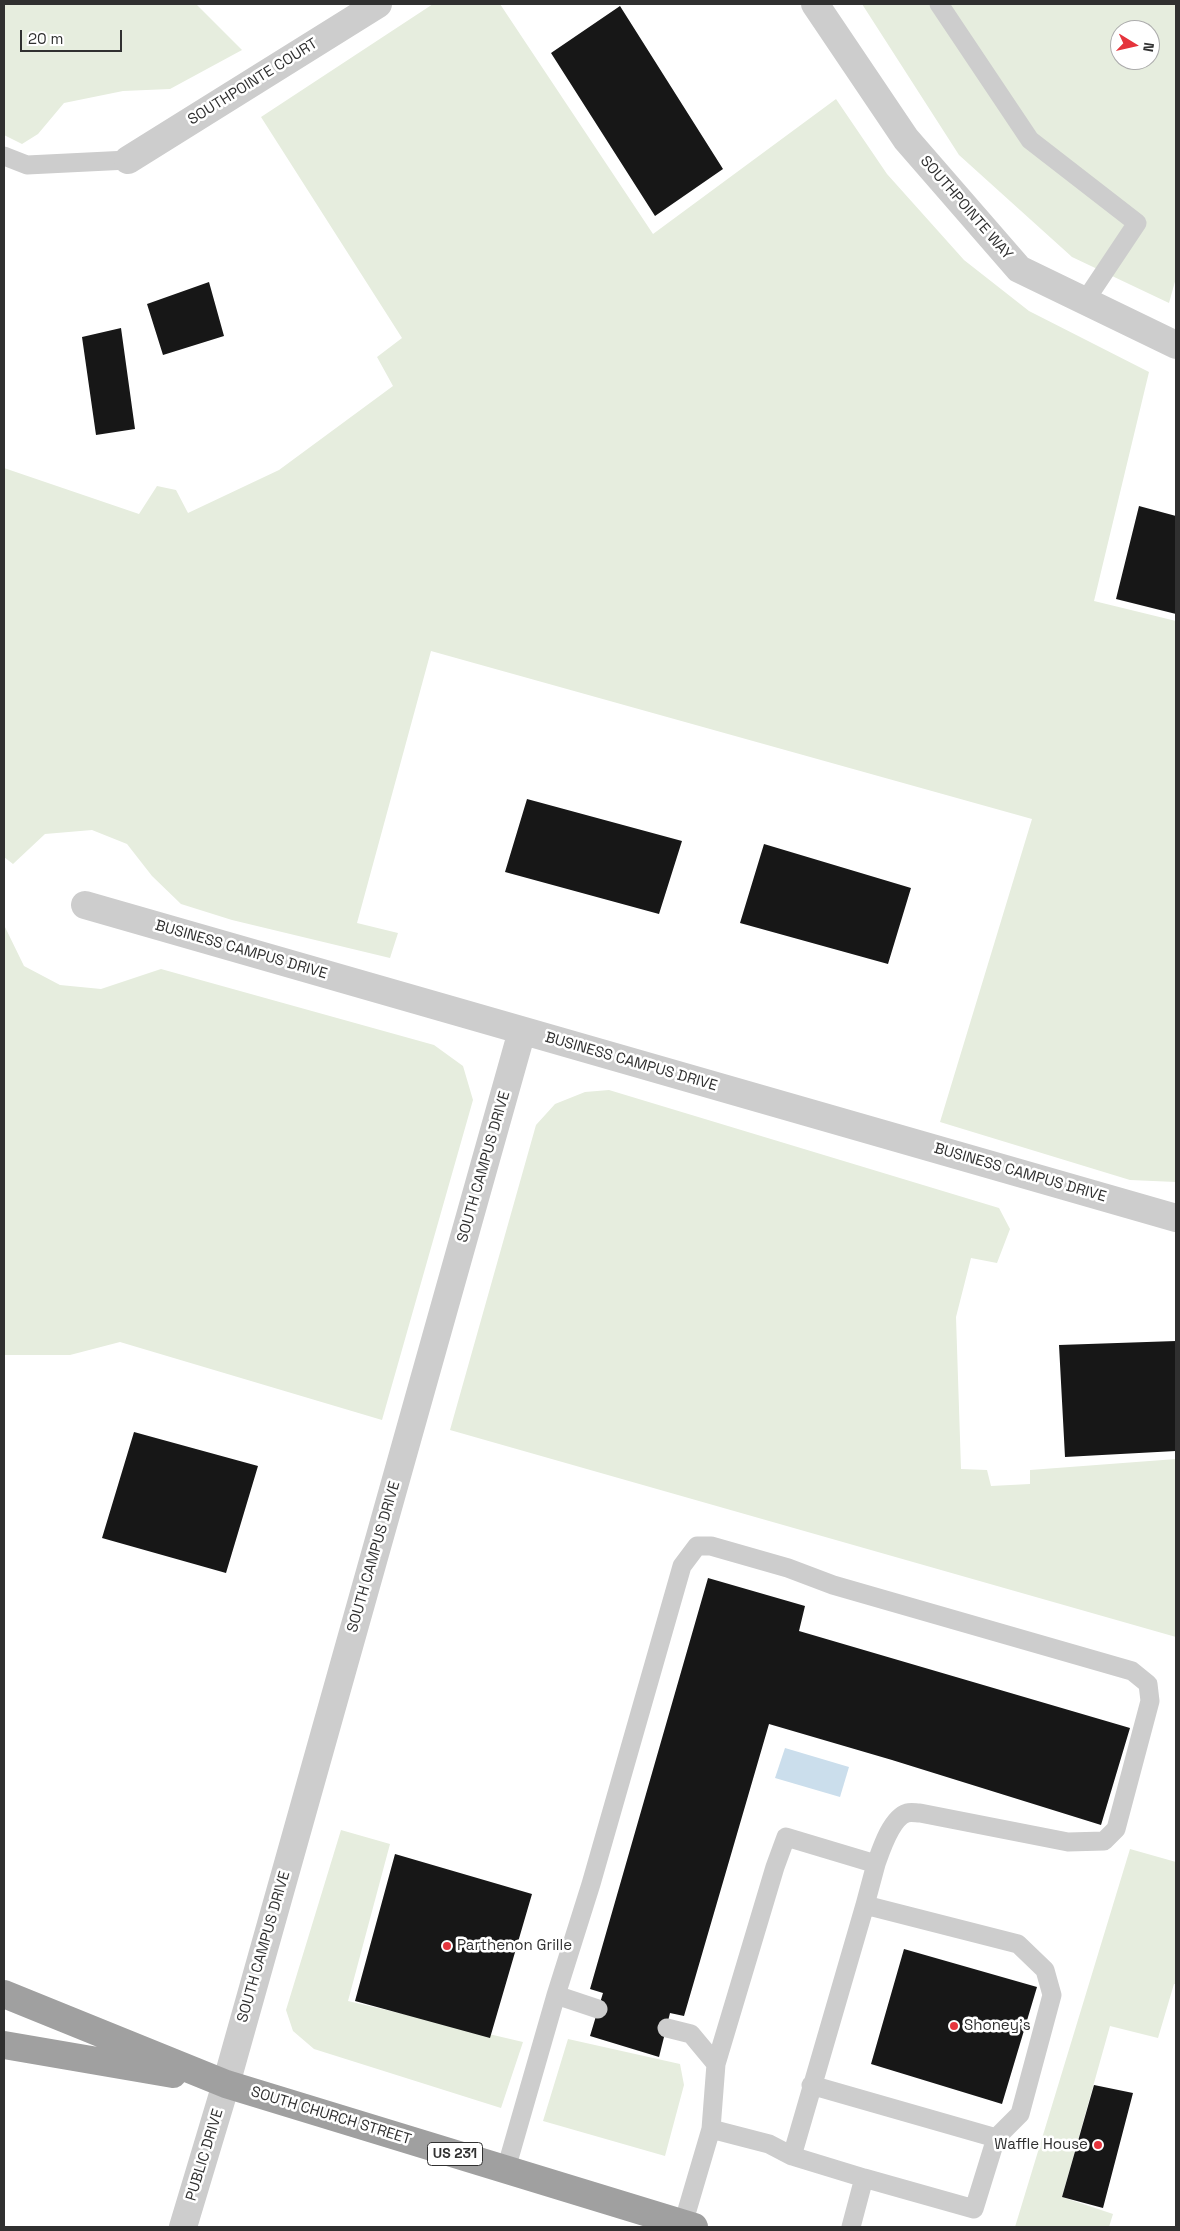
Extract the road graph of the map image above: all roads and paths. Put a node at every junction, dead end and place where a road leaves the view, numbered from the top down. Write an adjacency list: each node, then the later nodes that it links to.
1 (378, 4): 5 (street, SOUTHPOINTE COURT)
2 (939, 4): 6 (lane)
3 (822, 6): 6 (street, SOUTHPOINTE WAY)
4 (4, 156): 5 (lane)
5 (128, 160)
6 (1084, 301): 7 (street, SOUTHPOINTE WAY)
7 (1176, 345)
8 (85, 905): 9 (street, BUSINESS CAMPUS DRIVE)
9 (522, 1031): 10 (street, BUSINESS CAMPUS DRIVE); 19 (street, SOUTH CAMPUS DRIVE)
10 (1176, 1218)
11 (876, 1864): 12 (lane); 14 (lane); 18 (lane)
12 (865, 1905): 20 (lane); 22 (lane)
13 (4, 1994): 19 (highway, SOUTH CHURCH STREET / US 231)
14 (556, 1996): 15 (lane); 24 (lane)
15 (598, 2009)
16 (668, 2028): 18 (lane)
17 (4, 2045): 19 (highway, SOUTH CHURCH STREET / US 231)
18 (716, 2064): 21 (lane)
19 (226, 2084): 24 (highway, SOUTH CHURCH STREET / US 231); 27 (street, PUBLIC DRIVE)
20 (811, 2085): 22 (lane); 23 (lane)
21 (710, 2129): 23 (lane); 26 (lane)
22 (996, 2138): 25 (lane)
23 (792, 2156): 25 (lane)
24 (506, 2170): 26 (highway, SOUTH CHURCH STREET / US 231)
25 (864, 2178): 28 (lane)
26 (676, 2224)
27 (183, 2227)
28 (851, 2227)

